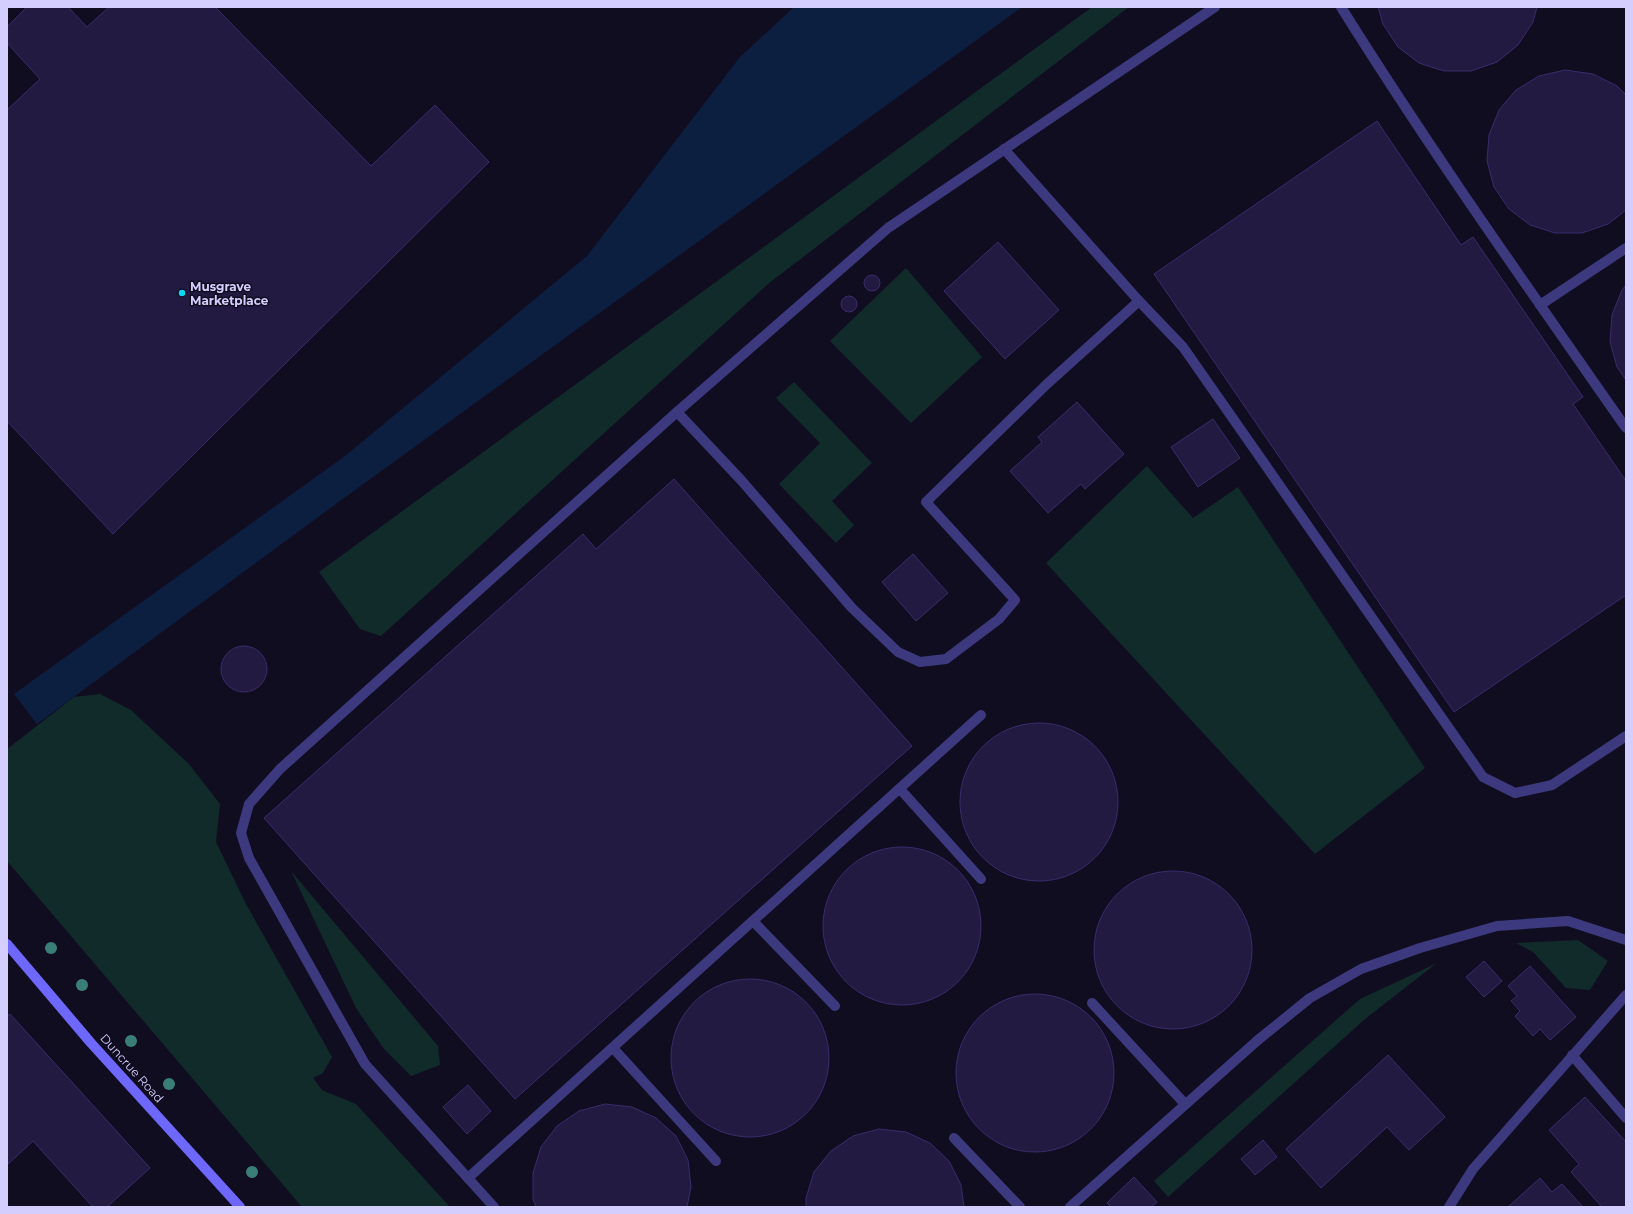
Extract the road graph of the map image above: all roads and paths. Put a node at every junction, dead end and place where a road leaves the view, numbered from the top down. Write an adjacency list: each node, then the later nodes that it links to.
1 (1215, 7): 3 (lane)
2 (1341, 7): 6 (lane)
3 (1004, 149): 5 (lane); 7 (lane)
4 (1626, 248): 6 (lane)
5 (1139, 301): 7 (lane); 10 (lane)
6 (1540, 305): 8 (lane)
7 (677, 412): 25 (lane)
8 (1626, 428)
9 (981, 715): 11 (lane)
10 (1626, 736)
11 (900, 789): 12 (lane); 13 (lane)
12 (981, 879)
13 (753, 921): 18 (lane); 19 (lane)
14 (1626, 940): 21 (lane)
15 (7, 944): 26 (street, Duncrue Road)
16 (1626, 995): 20 (lane)
17 (1092, 1003): 21 (lane)
18 (834, 1006)
19 (613, 1048): 24 (lane); 25 (lane)
20 (1572, 1055): 22 (lane); 30 (lane)
21 (1186, 1104): 29 (lane)
22 (1626, 1118)
23 (954, 1138): 28 (lane)
24 (716, 1161)
25 (468, 1178): 27 (lane)
26 (240, 1207)
27 (494, 1207)
28 (1020, 1207)
29 (1070, 1207)
30 (1449, 1207)

